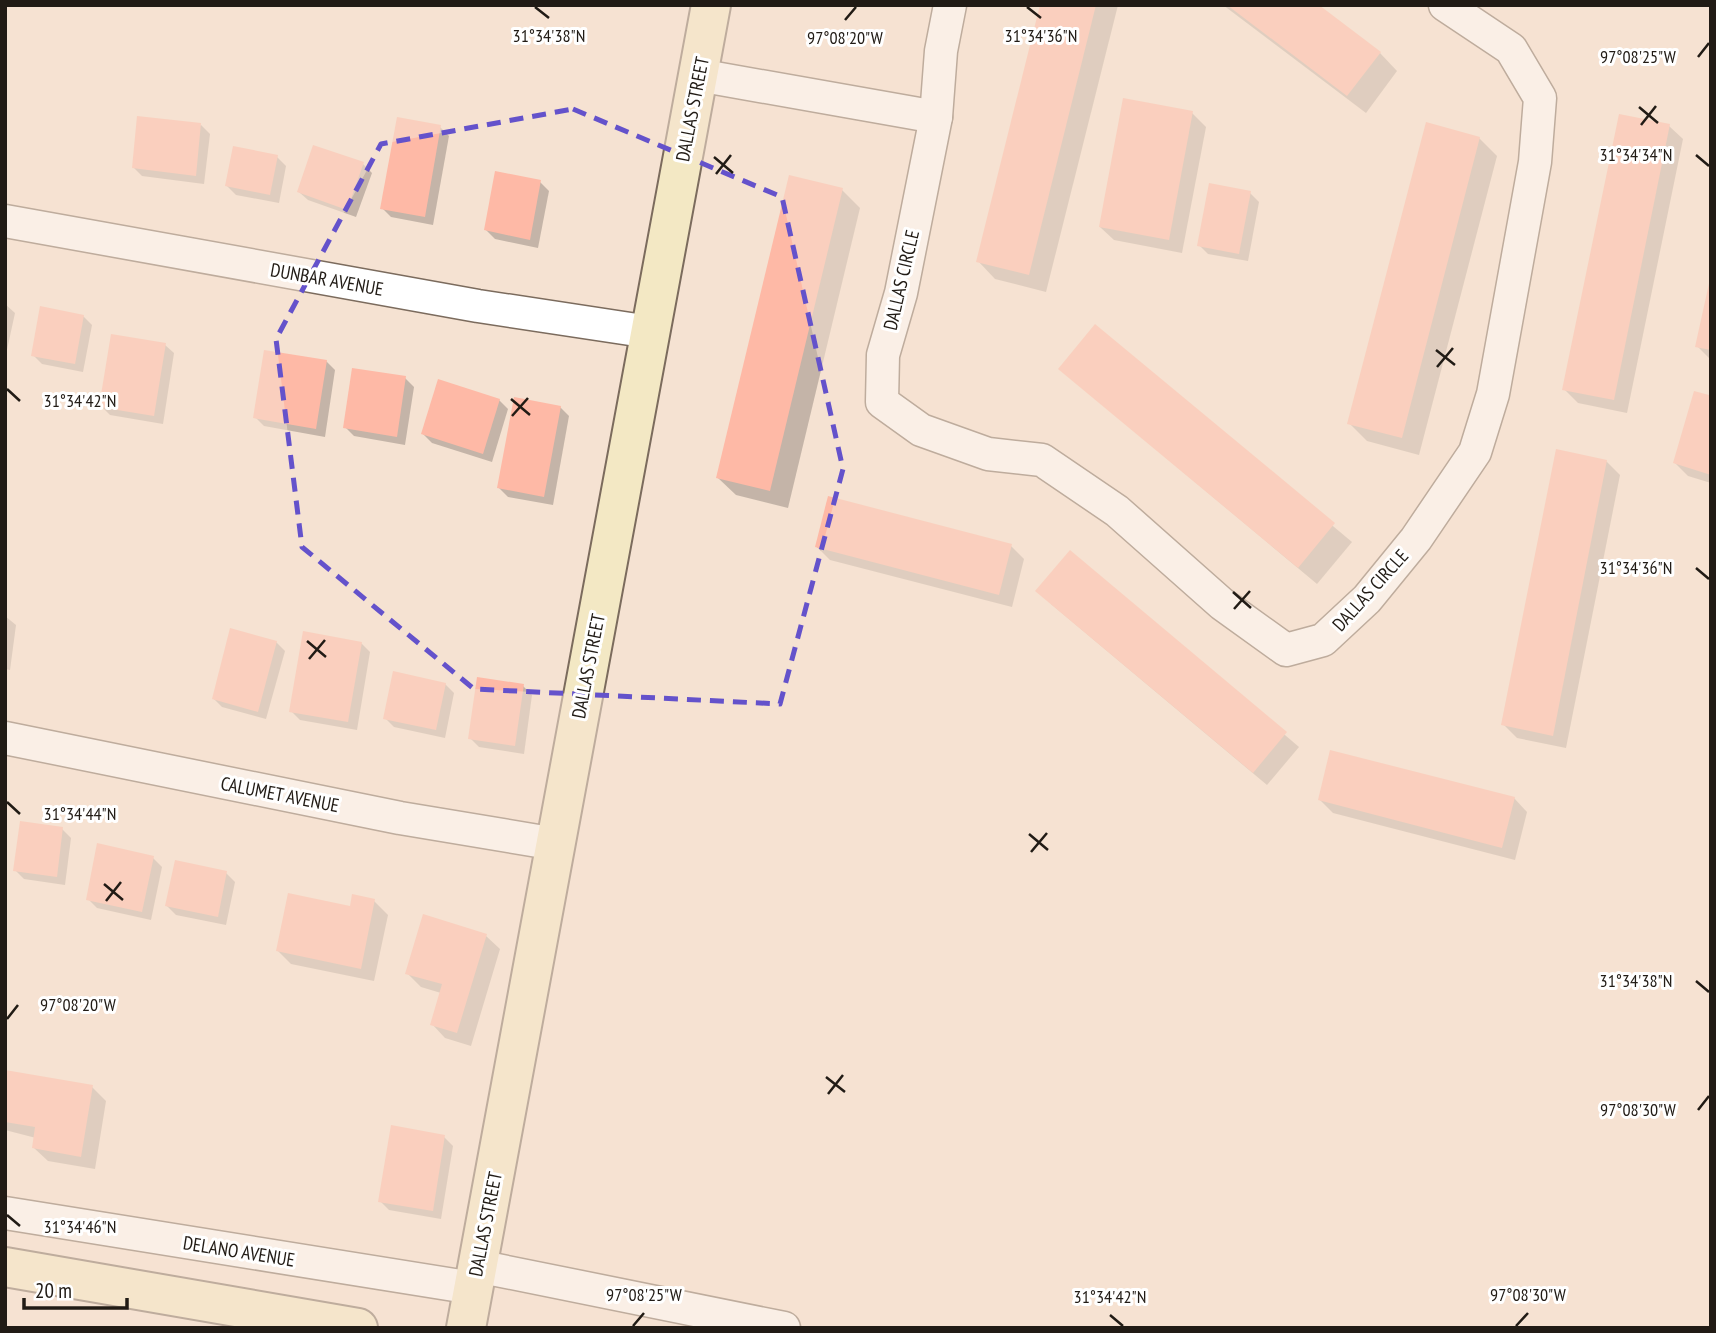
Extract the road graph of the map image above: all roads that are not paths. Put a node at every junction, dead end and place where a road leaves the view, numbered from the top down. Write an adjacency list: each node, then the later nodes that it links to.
1 (711, 5): 4 (street, DALLAS STREET)
2 (950, 5): 5 (street, DALLAS CIRCLE)
3 (1445, 5): 5 (street, DALLAS CIRCLE)
4 (698, 75): 5 (street); 7 (street, DALLAS STREET)
5 (936, 117)
6 (5, 221): 7 (street, DUNBAR AVENUE)
7 (650, 332): 9 (street, DALLAS STREET)
8 (5, 738): 9 (street, CALUMET AVENUE)
9 (555, 844): 12 (street, DALLAS STREET)
10 (5, 1213): 12 (street, DELANO AVENUE)
11 (5, 1267): 13 (street)
12 (475, 1277): 14 (street, DALLAS STREET); 15 (street, DELANO AVENUE)
13 (358, 1328)
14 (466, 1328)
15 (784, 1328)

